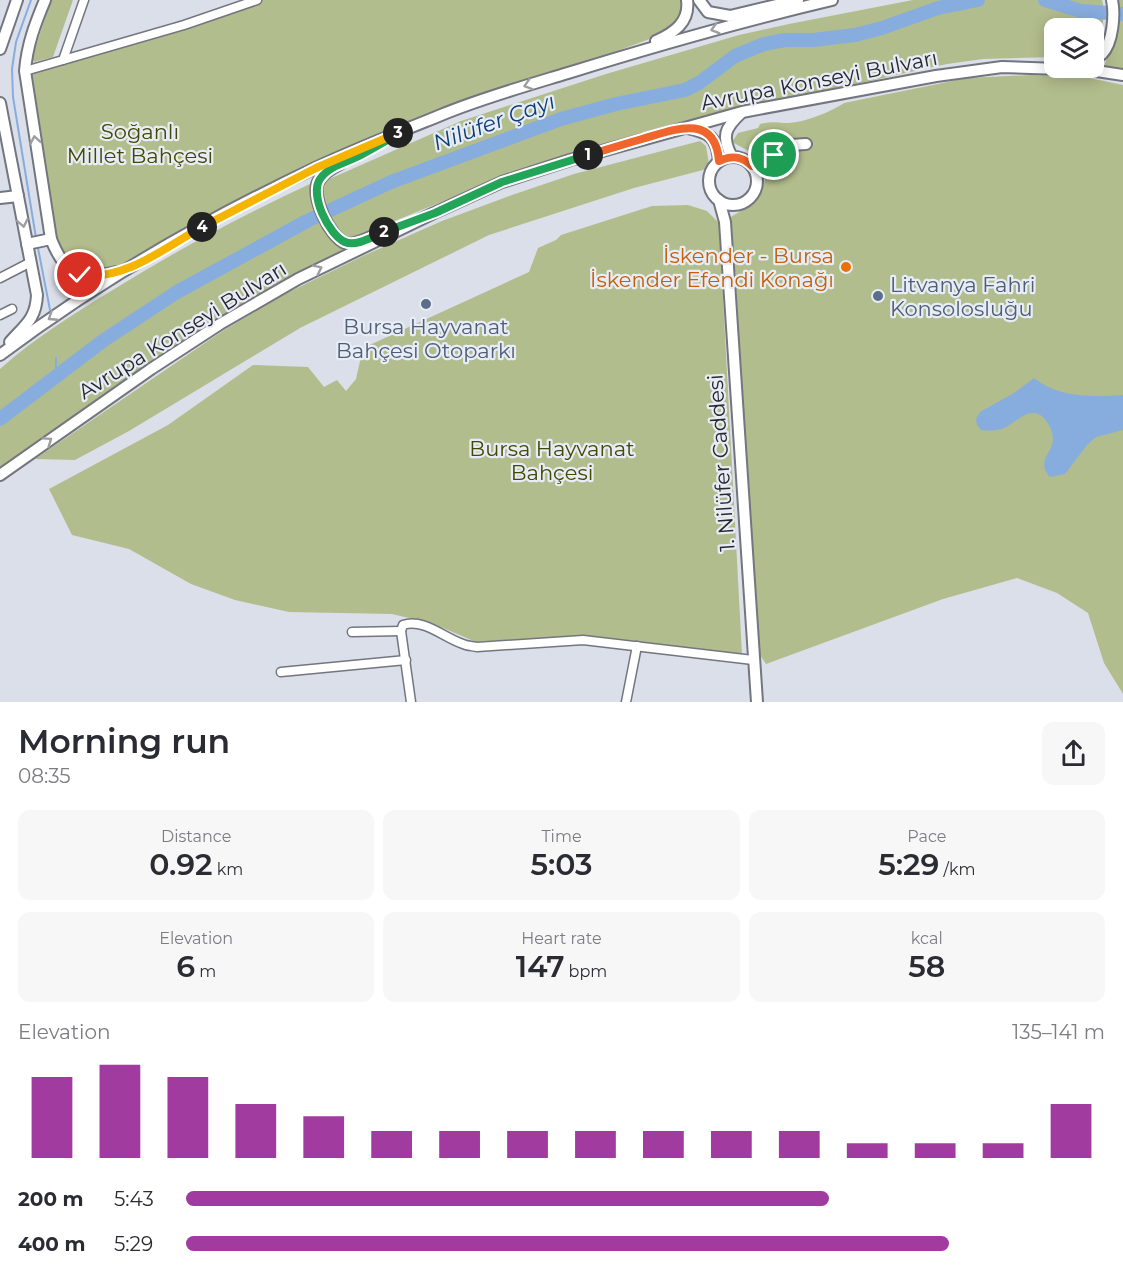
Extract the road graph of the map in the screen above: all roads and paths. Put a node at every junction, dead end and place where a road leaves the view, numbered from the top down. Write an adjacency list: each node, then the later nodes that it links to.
1 (16, 0): 11 (main road)
2 (45, 0): 15 (main road)
3 (84, 0): 12 (street)
4 (257, 0): 12 (street)
5 (687, 0): 14 (main road)
6 (699, 0): 7 (main road)
7 (798, 0)
8 (832, 0): 14 (main road, one-way to 14)
9 (1112, 0): 10 (main road)
10 (1104, 48)
11 (0, 49)
12 (63, 60): 15 (street)
13 (1044, 61): 17 (main road)
14 (598, 64): 21 (main road, one-way to 21)
15 (25, 71): 30 (main road, one-way to 15)
16 (1123, 75): 17 (main road, Avrupa Konseyi Bulvarı)
17 (899, 84): 19 (main road, Avrupa Konseyi Bulvarı)
18 (0, 104): 24 (main road)
19 (742, 112): 20 (main road, Avrupa Konseyi Bulvarı); 22 (main road)
20 (684, 127): 23 (main road); 28 (main road, Avrupa Konseyi Bulvarı)
21 (403, 131): 28 (main road); 33 (main road)
22 (732, 157): 23 (main road); 27 (main road)
23 (719, 161): 26 (main road)
24 (18, 196): 25 (main road); 31 (main road, one-way to 31)
25 (0, 198)
26 (719, 200): 27 (main road); 29 (main road, 1. Nilüfer Caddesi)
27 (735, 205): 29 (main road)
28 (435, 213): 38 (main road, Avrupa Konseyi Bulvarı, one-way to 28)
29 (725, 222): 43 (main road, 1. Nilüfer Caddesi)
30 (51, 239): 31 (main road); 33 (main road)
31 (27, 243): 32 (main road)
32 (31, 262): 34 (street); 37 (main road)
33 (128, 269): 37 (main road, one-way to 37)
34 (0, 278)
35 (12, 309): 36 (street)
36 (0, 315)
37 (0, 354)
38 (0, 475)
39 (401, 631): 40 (street); 41 (street); 42 (street)
40 (352, 632)
41 (637, 646): 43 (street); 46 (street)
42 (406, 660): 44 (street); 45 (street)
43 (753, 660): 47 (main road, 1. Nilüfer Caddesi)
44 (281, 672)
45 (411, 702)
46 (626, 702)
47 (757, 702)

